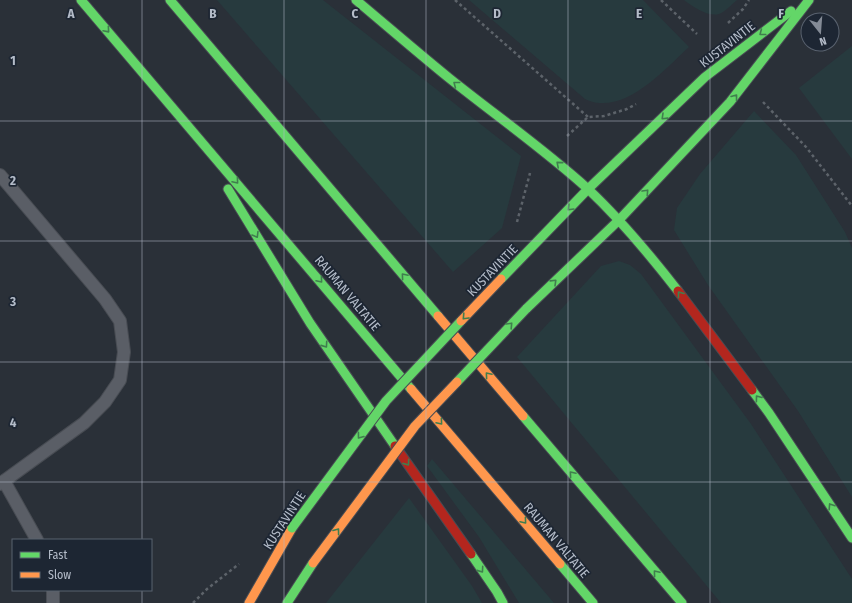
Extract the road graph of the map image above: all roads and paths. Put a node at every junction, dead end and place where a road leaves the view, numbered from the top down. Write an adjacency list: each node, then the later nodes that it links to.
1 (82, 0): 11 (main road, RAUMAN VALTATIE, one-way to 11)
2 (170, 0): 29 (main road, one-way to 2)
3 (356, 0): 14 (main road, one-way to 3)
4 (455, 0): 10 (path)
5 (661, 0): 8 (path)
6 (804, 0): 14 (main road, KUSTAVINTIE, one-way to 14)
7 (809, 0): 16 (main road, one-way to 7)
8 (697, 34)
9 (762, 101): 15 (path)
10 (588, 117)
11 (192, 129): 27 (main road, one-way to 27); 28 (main road, RAUMAN VALTATIE, one-way to 28)
12 (530, 170): 17 (path)
13 (0, 175): 18 (lane)
14 (588, 189): 16 (main road); 25 (main road, KUSTAVINTIE, one-way to 25, bridge)
15 (852, 206)
16 (619, 220): 19 (main road, one-way to 16); 26 (main road, one-way to 16, bridge)
17 (517, 224)
18 (2, 483): 20 (lane)
19 (852, 538)
20 (36, 539)
21 (242, 561): 24 (path)
22 (52, 591): 23 (lane)
23 (53, 603)
24 (193, 603)
25 (249, 603)
26 (287, 603)
27 (503, 603)
28 (593, 603)
29 (682, 603)

